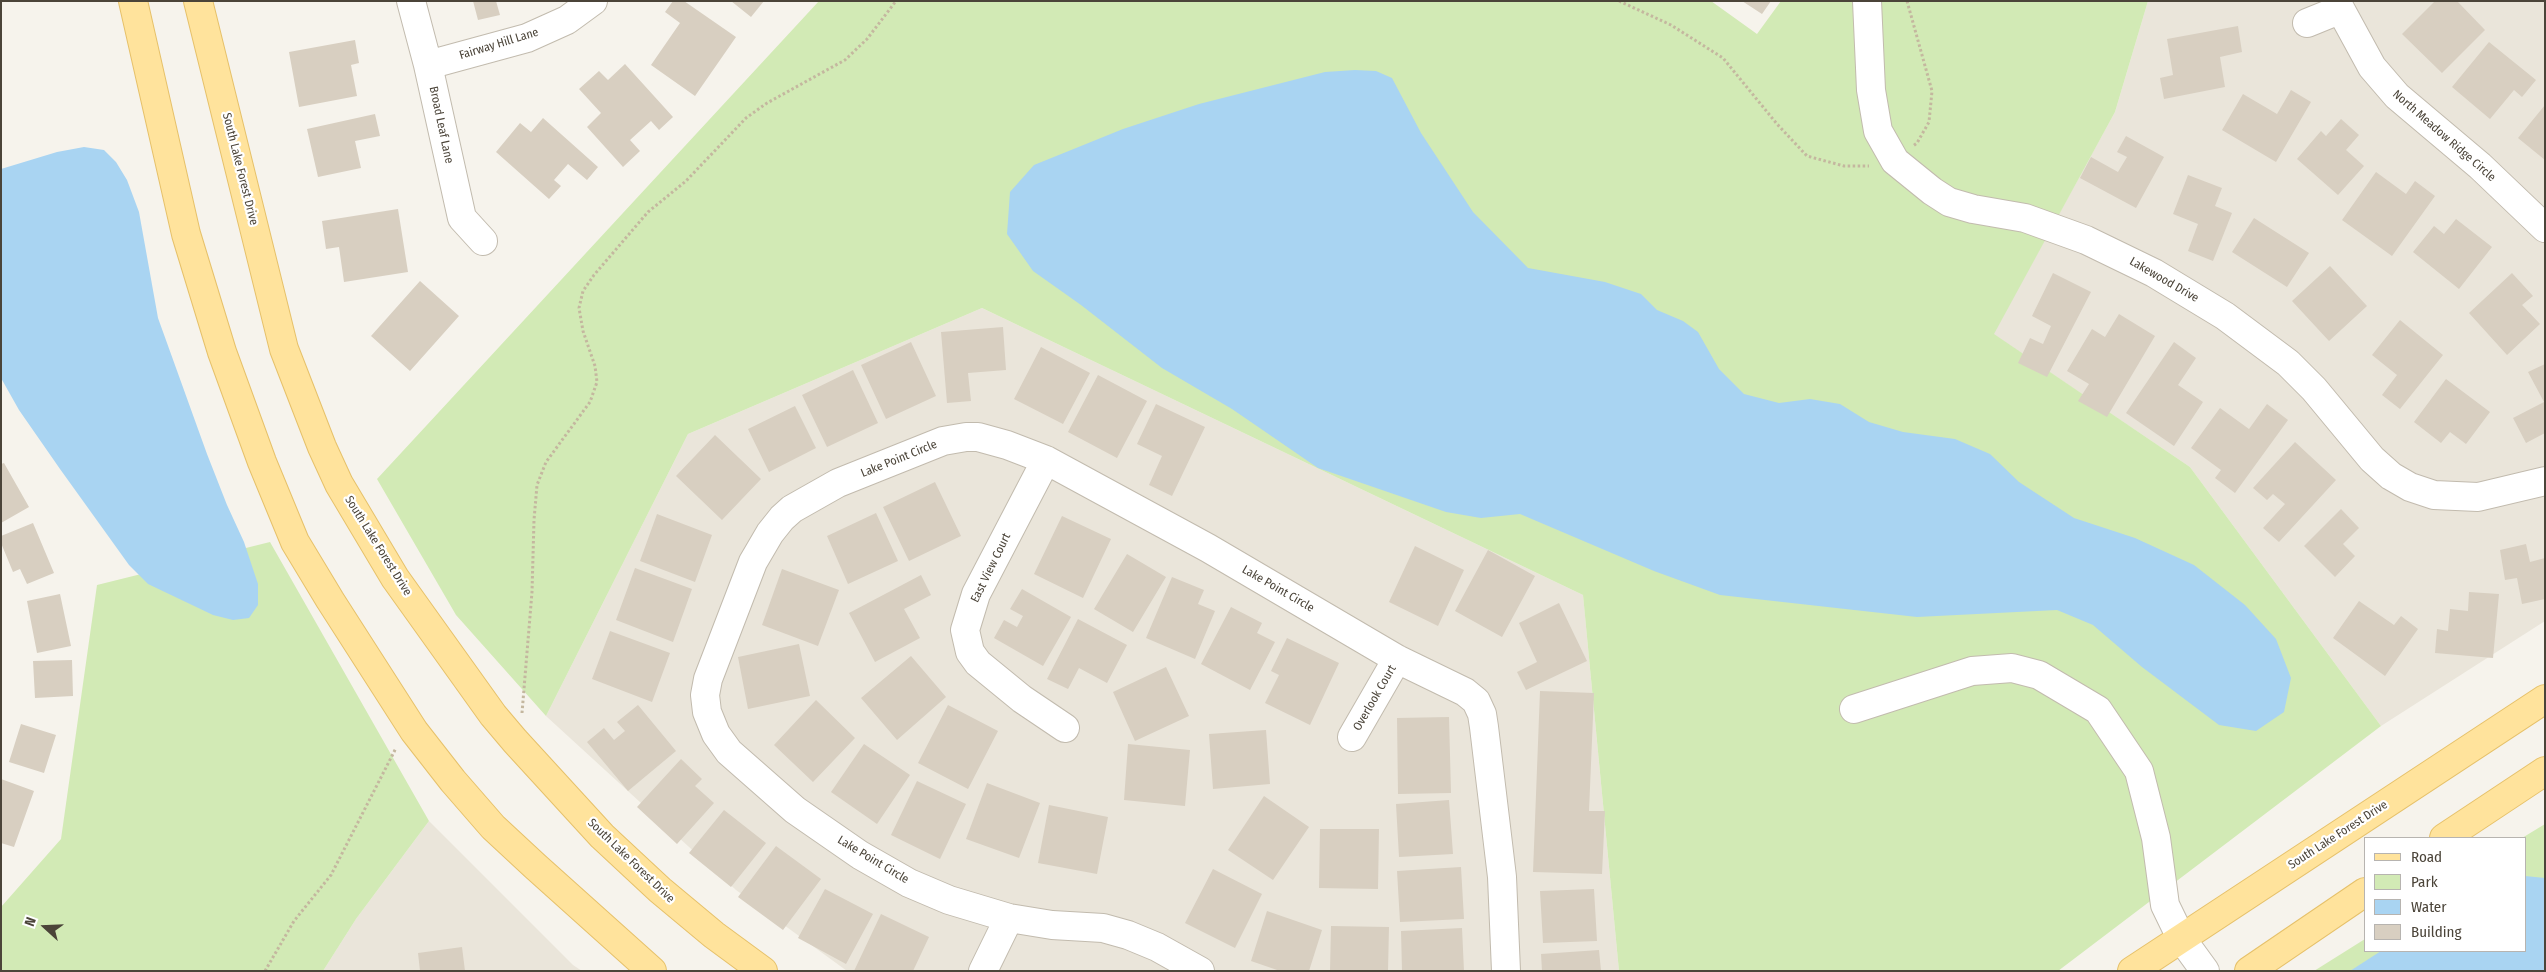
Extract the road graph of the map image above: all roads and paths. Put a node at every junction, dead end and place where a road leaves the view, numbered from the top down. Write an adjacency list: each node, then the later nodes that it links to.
1 (133, 1): 31 (main road)
2 (198, 1): 32 (main road, South Lake Forest Drive)
3 (411, 1): 11 (street, Broad Leaf Lane)
4 (593, 1): 11 (street, Fairway Hill Lane)
5 (896, 1): 21 (path)
6 (1619, 1): 13 (path)
7 (1867, 1): 17 (street, Lakewood Drive)
8 (1907, 1): 12 (path)
9 (2337, 6): 10 (street, North Meadow Ridge Circle); 14 (street, North Meadow Ridge Circle)
10 (2307, 23)
11 (428, 65): 15 (street, Broad Leaf Lane)
12 (1910, 148)
13 (1871, 166)
14 (2545, 228)
15 (484, 241)
16 (1046, 460): 18 (street, Lake Point Circle); 22 (street, East View Court); 28 (street, Lake Point Circle)
17 (2545, 481)
18 (1397, 659): 23 (street, Overlook Court); 35 (street, Lake Point Circle)
19 (2545, 699): 29 (main road, South Lake Forest Drive)
20 (1854, 708): 29 (street)
21 (522, 718)
22 (1065, 728)
23 (1352, 737)
24 (398, 744): 30 (path)
25 (2545, 771): 26 (main road)
26 (2446, 837)
27 (2364, 893): 38 (main road)
28 (1009, 918): 33 (street); 34 (street, Lake Point Circle)
29 (2181, 938): 36 (main road, South Lake Forest Drive); 37 (street)
30 (265, 971)
31 (652, 971)
32 (763, 971)
33 (982, 971)
34 (1200, 971)
35 (1506, 971)
36 (2132, 971)
37 (2205, 971)
38 (2249, 971)

